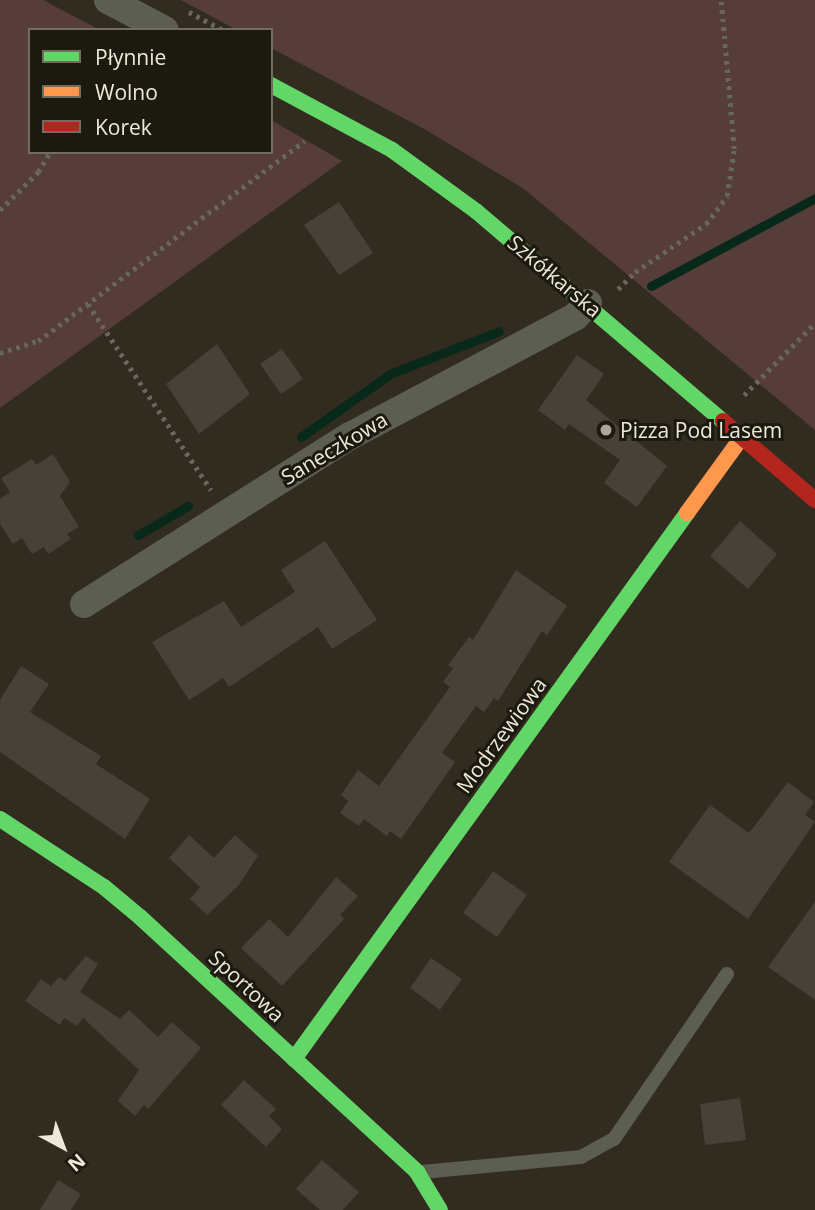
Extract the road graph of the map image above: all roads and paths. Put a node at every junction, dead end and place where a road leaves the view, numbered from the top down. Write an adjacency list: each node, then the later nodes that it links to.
1 (108, 0): 4 (street)
2 (721, 0): 10 (path)
3 (186, 10): 5 (path)
4 (161, 28)
5 (219, 28)
6 (273, 86): 11 (street, Szkółkarska)
7 (310, 136): 12 (path)
8 (49, 154): 9 (path)
9 (0, 210)
10 (615, 292)
11 (588, 303): 16 (street, Szkółkarska); 18 (street, Saneczkowa)
12 (88, 304): 14 (path); 18 (path)
13 (815, 323): 15 (path)
14 (0, 353)
15 (740, 398)
16 (742, 437): 17 (street, Szkółkarska); 22 (street, Modrzewiowa)
17 (815, 500)
18 (226, 514): 19 (street, Saneczkowa)
19 (84, 604)
20 (0, 820): 22 (street, Sportowa)
21 (727, 974): 23 (lane)
22 (294, 1059): 23 (street, Sportowa)
23 (417, 1172): 24 (street, Sportowa)
24 (440, 1210)

